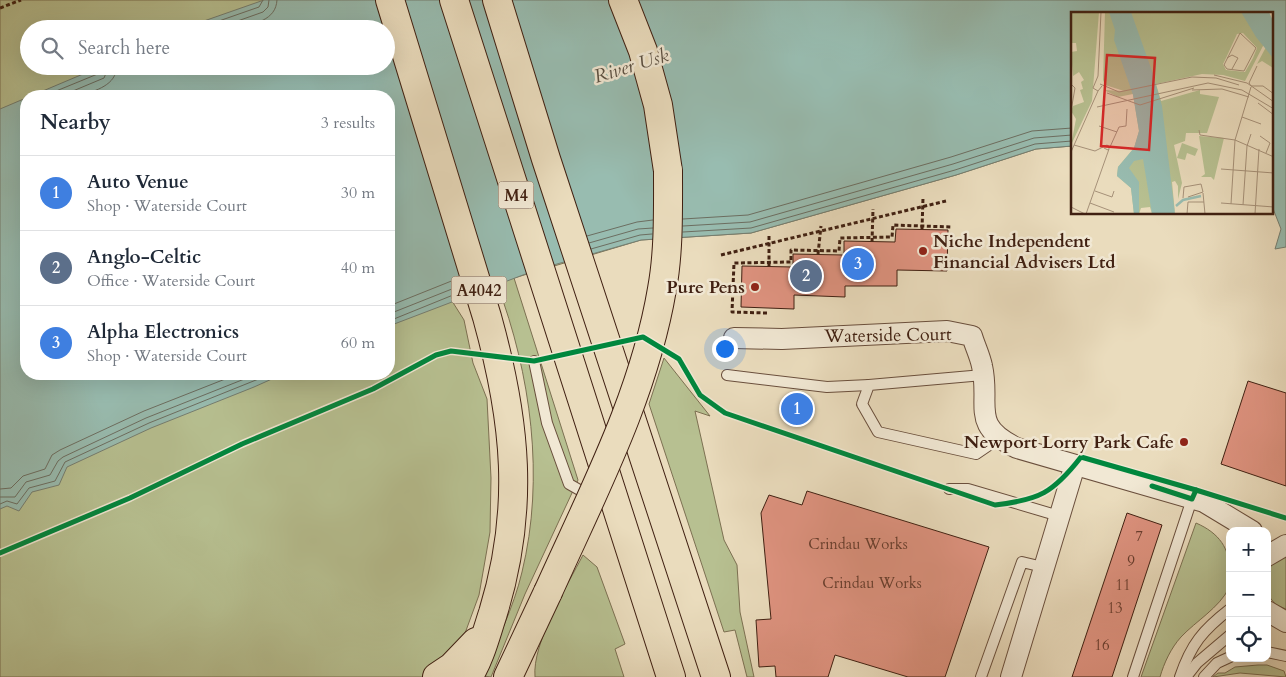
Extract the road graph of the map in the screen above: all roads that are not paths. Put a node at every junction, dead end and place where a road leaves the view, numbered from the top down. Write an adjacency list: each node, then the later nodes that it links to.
1 (390, 0): 19 (highway, A4042)
2 (454, 0): 14 (highway, M4)
3 (497, 0): 28 (highway, M4)
4 (623, 0): 26 (highway, bridge)
5 (734, 338): 8 (street, Waterside Court)
6 (534, 361): 14 (lane)
7 (727, 375): 9 (lane)
8 (983, 375): 9 (lane); 10 (street, Waterside Court)
9 (869, 385): 10 (lane)
10 (998, 439): 11 (street)
11 (1075, 465): 13 (street); 15 (street)
12 (949, 489): 15 (lane)
13 (1192, 499): 16 (street); 31 (lane)
14 (618, 514): 27 (highway, M4)
15 (1059, 516): 17 (street)
16 (1235, 526)
17 (1043, 567): 29 (lane); 30 (street)
18 (1226, 612): 32 (lane)
19 (488, 627): 24 (highway, A4042); 25 (highway, A4042)
20 (1226, 638): 33 (lane)
21 (1271, 653): 22 (lane)
22 (1286, 656)
23 (1226, 658): 34 (lane)
24 (437, 677)
25 (468, 677)
26 (508, 677)
27 (671, 677)
28 (716, 677)
29 (981, 677)
30 (1011, 677)
31 (1133, 677)
32 (1180, 677)
33 (1186, 677)
34 (1204, 677)

